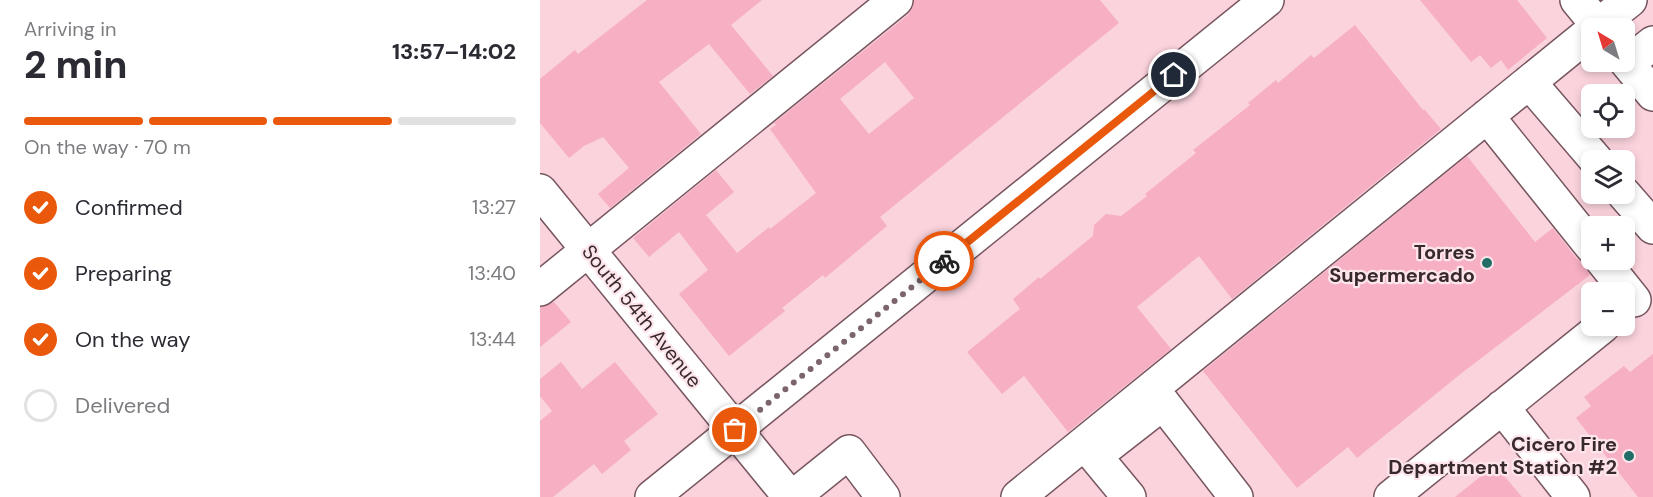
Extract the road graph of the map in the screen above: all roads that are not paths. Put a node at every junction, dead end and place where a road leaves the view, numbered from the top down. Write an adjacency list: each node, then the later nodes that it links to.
1 (896, 0): 19 (street)
2 (1268, 0): 25 (street)
3 (1576, 0): 5 (street)
4 (1630, 0): 6 (street)
5 (1588, 18)
6 (1609, 18)
7 (1581, 41): 11 (street)
8 (1653, 43): 9 (street)
9 (1635, 55)
10 (1635, 72): 12 (street)
11 (1528, 82): 13 (street); 14 (street)
12 (1653, 94)
13 (1487, 116): 18 (street); 29 (street)
14 (1587, 150)
15 (540, 191): 19 (street, South 54th Avenue)
16 (1633, 204): 17 (street)
17 (1653, 227)
18 (1581, 233)
19 (588, 250): 21 (street); 25 (street, South 54th Avenue)
20 (1611, 270): 22 (street)
21 (540, 289)
22 (1637, 297)
23 (1591, 336): 24 (street)
24 (1502, 407): 32 (street); 33 (street)
25 (735, 430): 26 (street); 27 (street, South 54th Avenue)
26 (652, 497)
27 (791, 497): 28 (street)
28 (883, 497)
29 (1018, 497)
30 (1129, 497): 31 (street)
31 (1236, 497)
32 (1391, 497)
33 (1573, 497)

